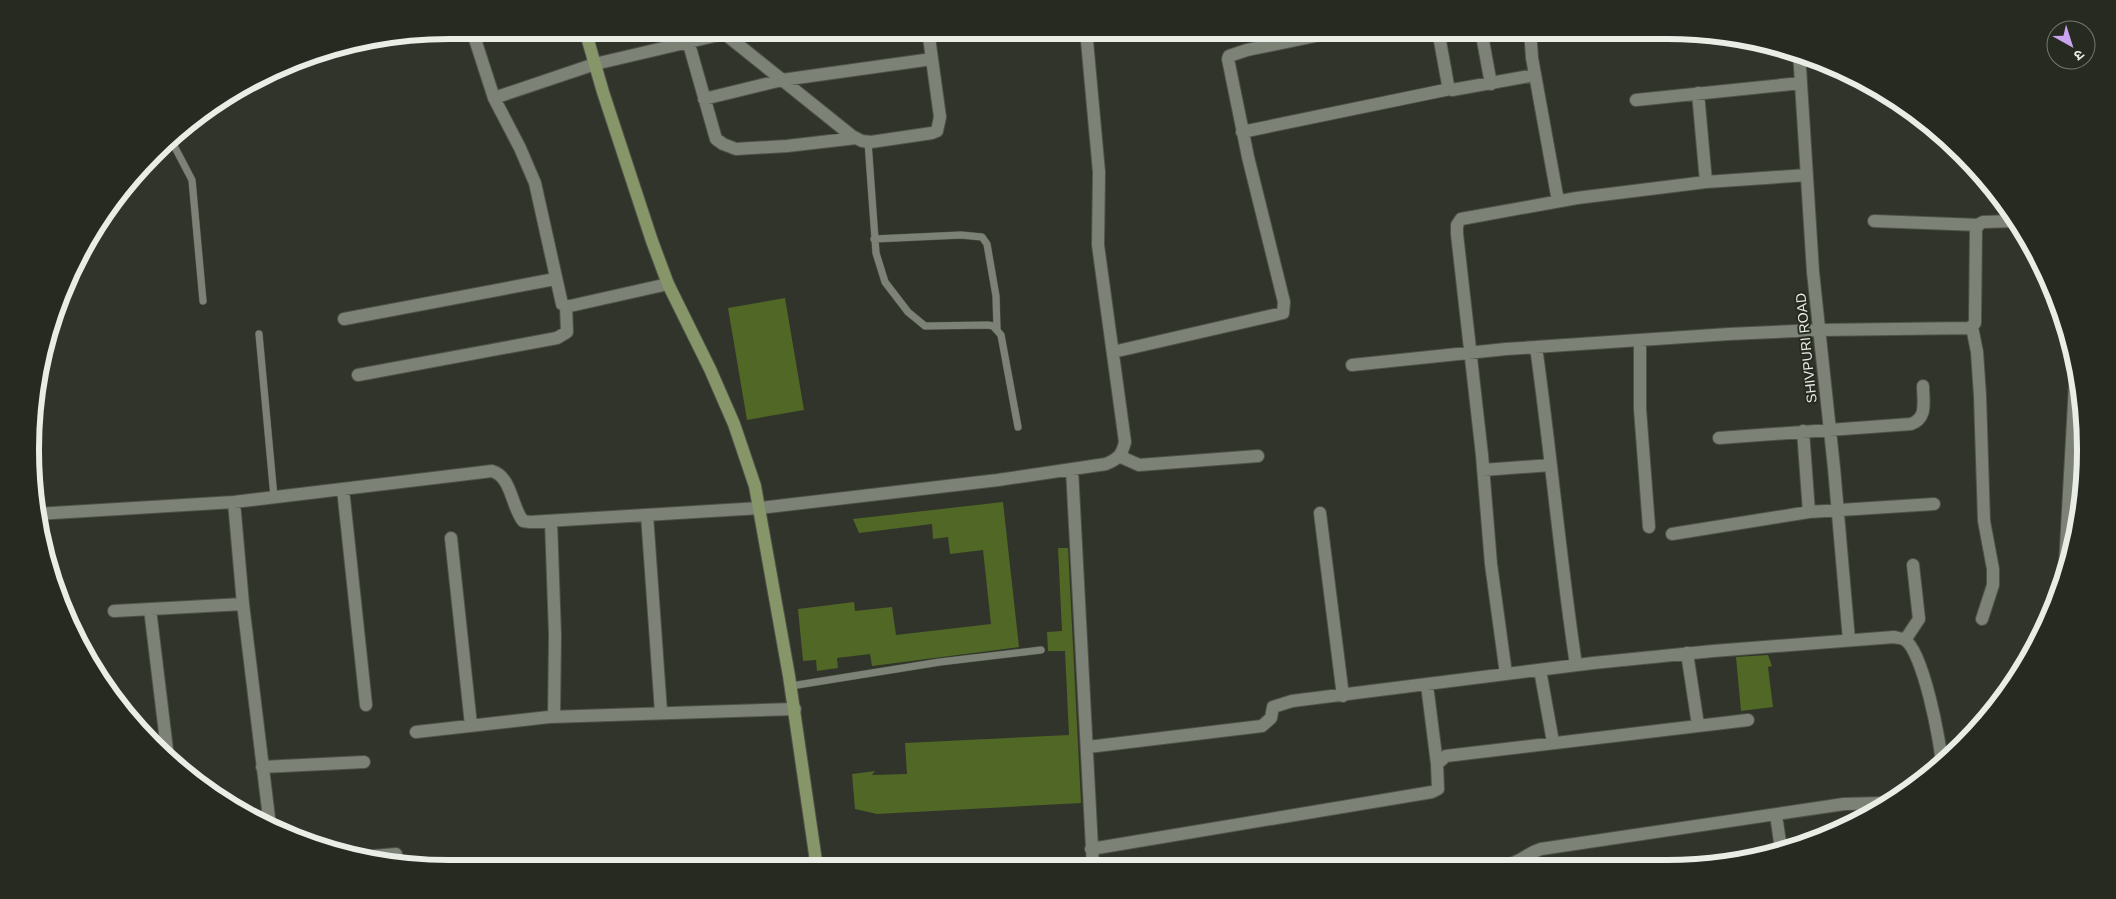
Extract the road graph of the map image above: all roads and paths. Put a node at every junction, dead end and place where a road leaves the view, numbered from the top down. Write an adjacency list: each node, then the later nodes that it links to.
1 (475, 39): 21 (street)
2 (588, 39): 14 (main road)
3 (676, 39): 14 (street)
4 (687, 39): 22 (street)
5 (732, 39): 16 (street)
6 (929, 39): 12 (street)
7 (1087, 39): 45 (street)
8 (1300, 39): 24 (street)
9 (1440, 39): 19 (street)
10 (1483, 39): 18 (street)
11 (1531, 39): 15 (street)
12 (932, 59): 16 (street); 25 (street)
13 (1799, 61): 17 (street, SHIVPURI ROAD)
14 (595, 64): 21 (street); 35 (main road)
15 (1535, 75): 18 (street); 29 (street)
16 (782, 80): 22 (street); 25 (street)
17 (1801, 83): 20 (street); 27 (street, SHIVPURI ROAD)
18 (1491, 84): 19 (street)
19 (1450, 89): 24 (street)
20 (1698, 93): 23 (street); 28 (street)
21 (494, 98): 34 (street)
22 (704, 99): 25 (street)
23 (1636, 100)
24 (1242, 132): 45 (street)
25 (862, 140): 33 (lane)
26 (174, 146): 36 (lane)
27 (1807, 175): 28 (street); 41 (street, SHIVPURI ROAD)
28 (1706, 182): 29 (street)
29 (1558, 201): 46 (street)
30 (1874, 221): 32 (street)
31 (2008, 222): 32 (street)
32 (1979, 224): 39 (street)
33 (874, 239): 40 (lane); 40 (lane)
34 (555, 279): 37 (street); 38 (street)
35 (668, 284): 37 (street); 64 (main road)
36 (203, 301)
37 (566, 306): 48 (street)
38 (344, 320)
39 (1972, 327): 41 (street); 79 (street)
40 (997, 329): 51 (lane)
41 (1819, 330): 43 (street); 52 (street, SHIVPURI ROAD)
42 (259, 334): 61 (lane)
43 (1640, 340): 44 (street); 71 (street)
44 (1536, 347): 46 (street); 57 (street)
45 (1113, 352): 55 (street)
46 (1470, 353): 47 (street); 59 (street)
47 (1352, 365)
48 (358, 375)
49 (1923, 386): 52 (street)
50 (2074, 399): 74 (street)
51 (1018, 427)
52 (1829, 429): 53 (street); 65 (street, SHIVPURI ROAD)
53 (1803, 431): 54 (street); 66 (street)
54 (1719, 438)
55 (1119, 456): 56 (street); 58 (street)
56 (1258, 456)
57 (1551, 465): 59 (street); 84 (street)
58 (1072, 469): 64 (street); 100 (street)
59 (1483, 470): 86 (street)
60 (343, 489): 61 (street); 70 (street); 90 (street)
61 (274, 497): 62 (street)
62 (234, 502): 68 (street); 76 (street)
63 (1934, 504): 65 (street)
64 (760, 508): 69 (street); 88 (main road)
65 (1837, 509): 66 (street); 80 (street, SHIVPURI ROAD)
66 (1809, 512): 72 (street)
67 (1320, 513): 89 (street)
68 (44, 514)
69 (647, 515): 70 (street); 92 (street)
70 (551, 521): 93 (street)
71 (1649, 527)
72 (1672, 534)
73 (451, 538): 95 (street)
74 (2066, 542)
75 (1914, 565): 81 (street)
76 (243, 604): 77 (street); 104 (street)
77 (150, 609): 78 (street); 99 (street)
78 (114, 611)
79 (1982, 619)
80 (1849, 640): 81 (street); 83 (street)
81 (1906, 640): 101 (street)
82 (1041, 650): 88 (lane)
83 (1687, 653): 84 (street); 96 (street)
84 (1576, 665): 85 (street)
85 (1540, 670): 86 (street); 98 (street)
86 (1506, 674): 87 (street)
87 (1427, 685): 89 (street); 103 (street)
88 (791, 686): 91 (main road)
89 (1343, 696): 100 (street)
90 (366, 705)
91 (795, 709): 92 (street); 112 (main road)
92 (661, 712): 93 (street)
93 (554, 717): 95 (street)
94 (1748, 720): 96 (street)
95 (471, 725): 97 (street)
96 (1698, 725): 98 (street)
97 (416, 732)
98 (1553, 742): 103 (street)
99 (167, 747)
100 (1088, 748): 109 (street)
101 (1940, 755)
102 (364, 762): 104 (street)
103 (1437, 764): 109 (street)
104 (262, 767): 107 (street)
105 (1875, 803): 106 (street)
106 (1776, 815): 108 (street); 114 (street)
107 (269, 818)
108 (1780, 844)
109 (1091, 849): 113 (street)
110 (396, 854): 111 (street)
111 (385, 855)
112 (816, 860)
113 (1092, 860)
114 (1523, 860)

